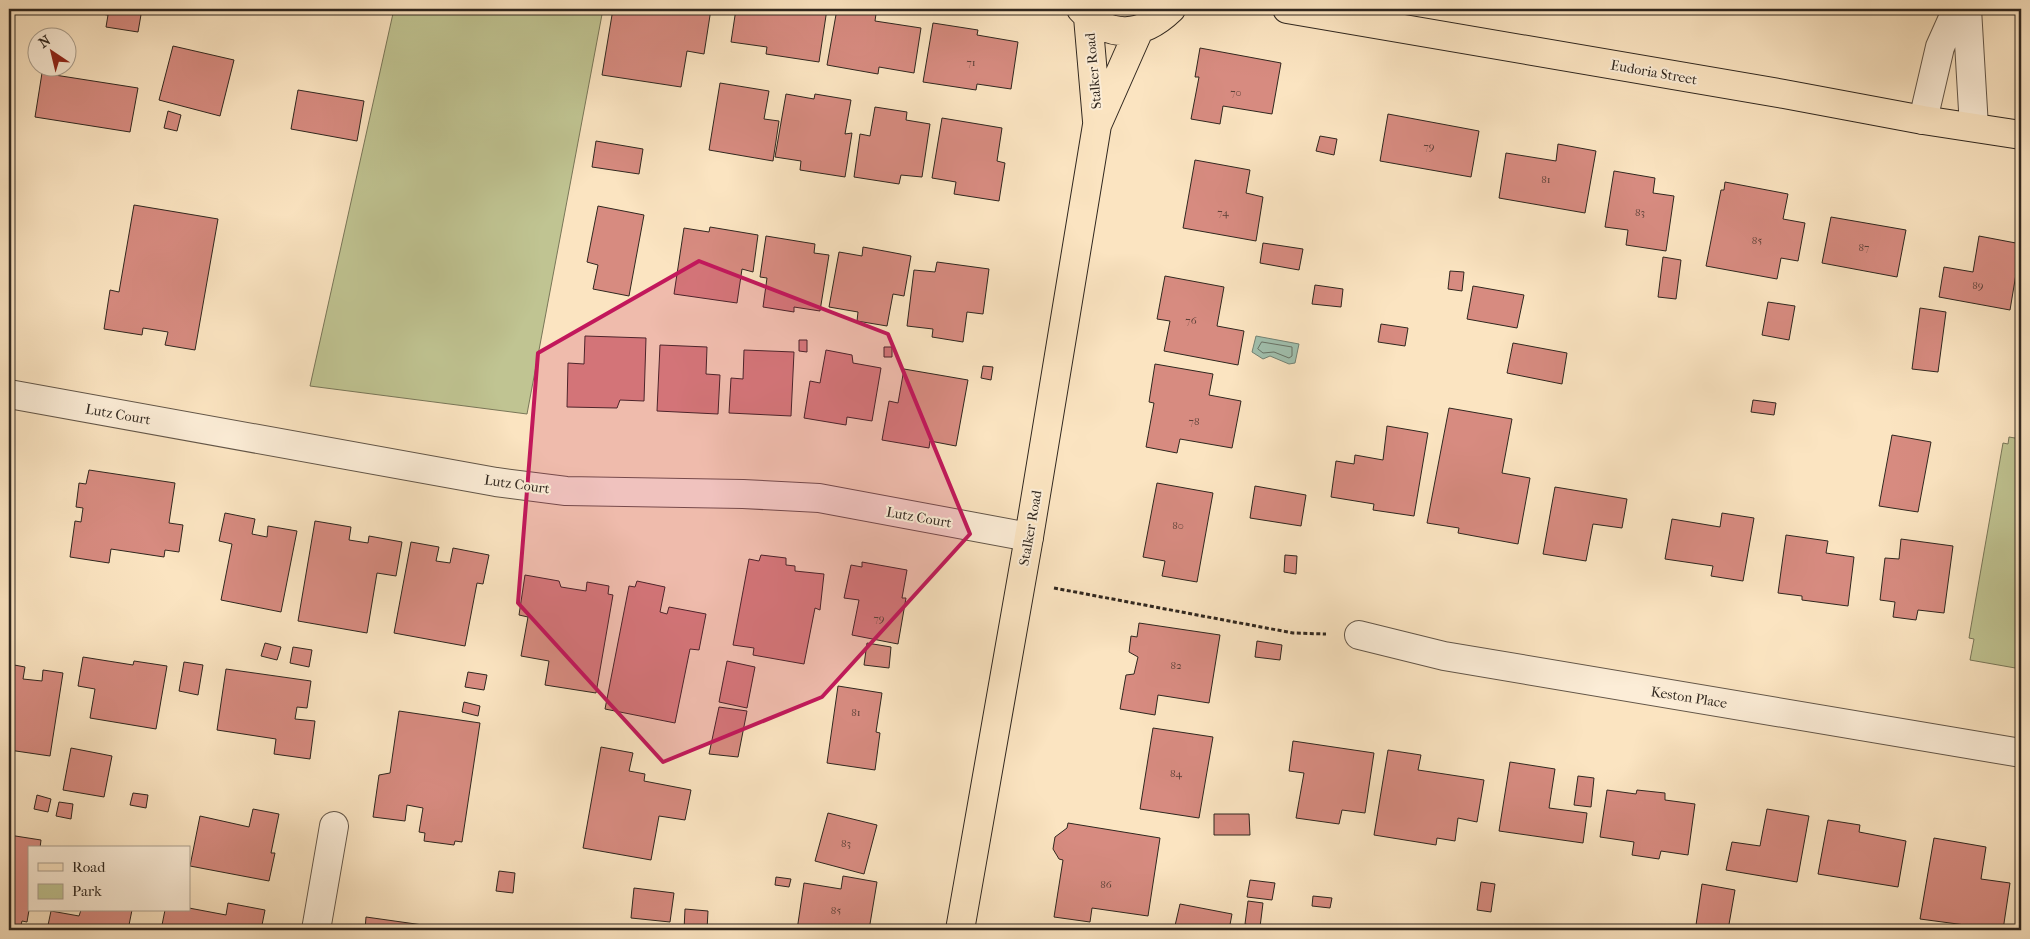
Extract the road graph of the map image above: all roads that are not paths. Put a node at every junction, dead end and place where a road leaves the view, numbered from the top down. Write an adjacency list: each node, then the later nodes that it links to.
1 (1171, 9): 6 (main road)
2 (1287, 9): 7 (main road, Eudoria Street)
3 (1957, 9): 7 (street)
4 (1967, 9): 9 (street)
5 (1084, 13): 6 (main road); 8 (main road, Stalker Road)
6 (1139, 30): 8 (main road, Stalker Road)
7 (1923, 120): 9 (main road, Eudoria Street)
8 (1097, 124): 12 (main road, Stalker Road)
9 (1974, 127): 10 (main road, Eudoria Street)
10 (2021, 135)
11 (9, 394): 12 (street, Lutz Court)
12 (1029, 537): 17 (main road, Stalker Road)
13 (1359, 635): 14 (street, Keston Place)
14 (2021, 753)
15 (334, 826): 16 (street)
16 (316, 930)
17 (960, 930)

